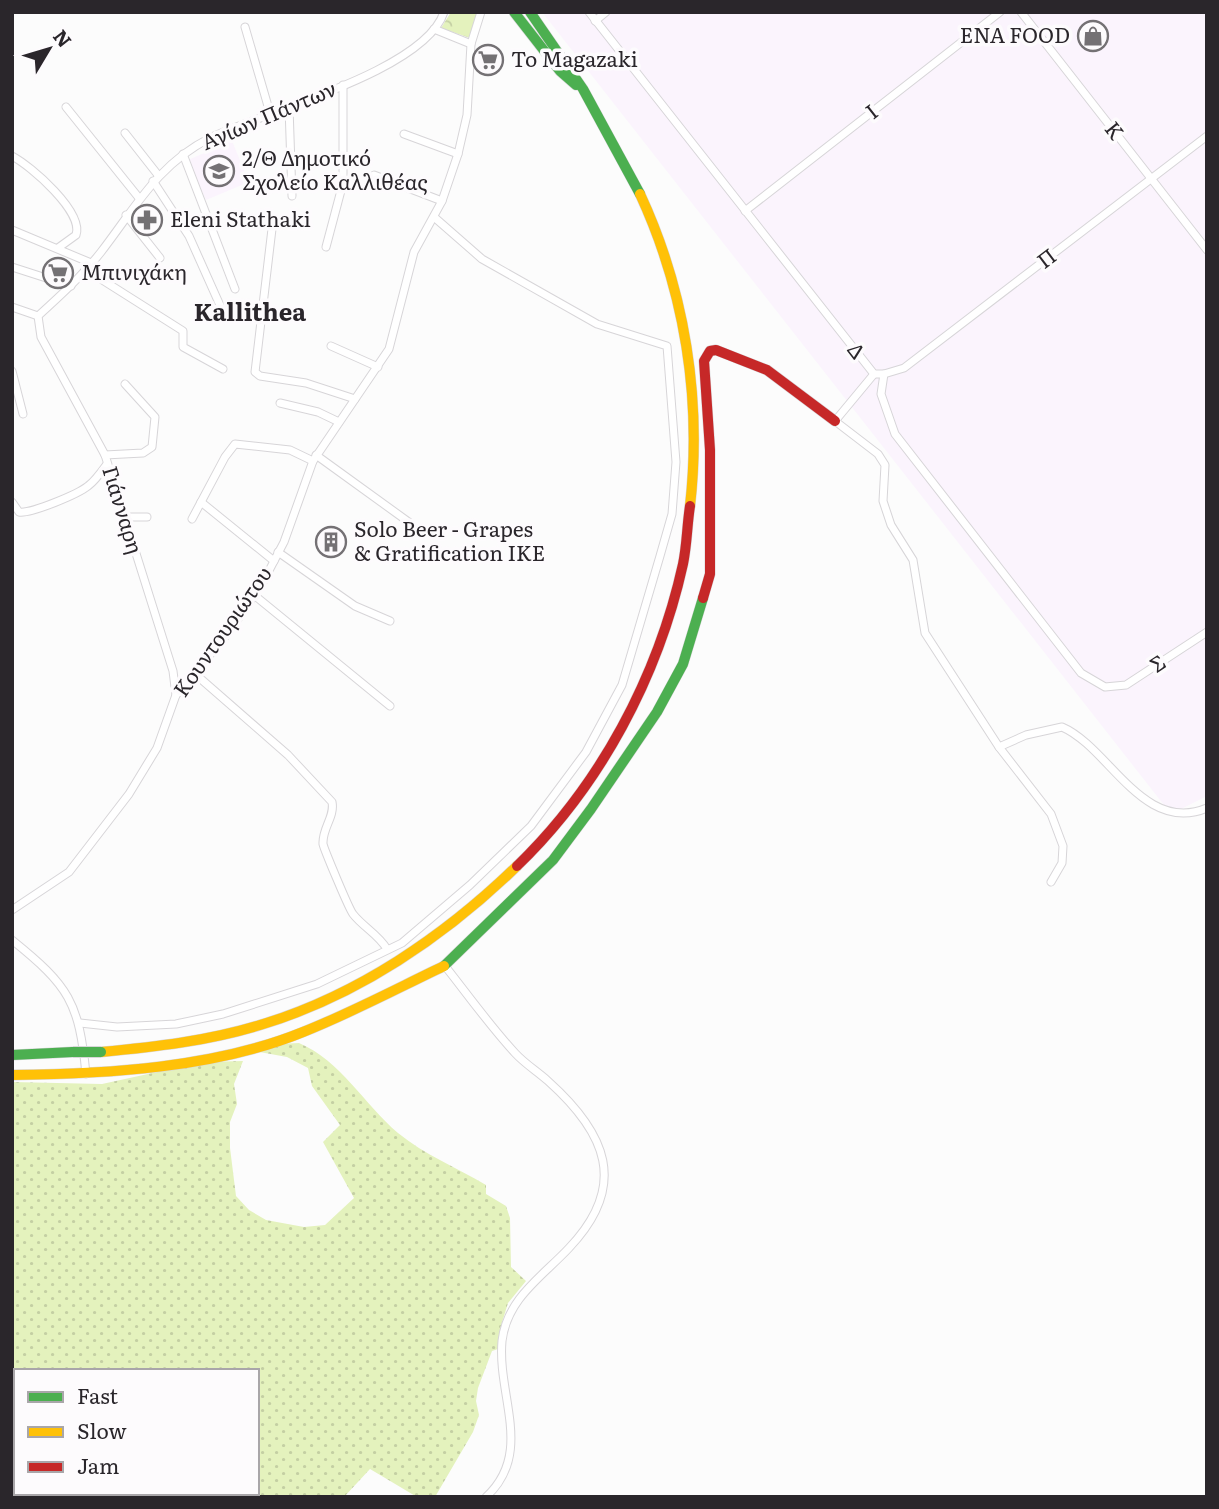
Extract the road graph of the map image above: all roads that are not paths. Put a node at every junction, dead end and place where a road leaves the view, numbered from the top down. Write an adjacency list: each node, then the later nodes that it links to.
1 (444, 12): 11 (street, Αγίων Πάντων)
2 (481, 12): 12 (street, Κουντουριώτου)
3 (514, 12): 14 (main road)
4 (530, 12): 14 (main road)
5 (589, 12): 9 (street, Δ)
6 (606, 12): 9 (street)
7 (1000, 12): 30 (street, Ι)
8 (1021, 12): 26 (street, Κ)
9 (595, 21): 30 (street, Δ)
10 (245, 27): 17 (street)
11 (434, 29): 12 (street); 13 (street, Αγίων Πάντων)
12 (471, 44): 22 (street, Κουντουριώτου)
13 (343, 85): 16 (street, Αγίων Πάντων); 35 (street)
14 (581, 90): 85 (main road, bridge)
15 (66, 107): 28 (street)
16 (289, 107): 17 (street, Αγίων Πάντων); 27 (street)
17 (270, 113): 21 (street, Αγίων Πάντων)
18 (125, 133): 25 (street)
19 (404, 134): 22 (street)
20 (1207, 136): 26 (street, Π)
21 (183, 154): 25 (street, Αγίων Πάντων); 43 (street)
22 (458, 154): 29 (street, Κουντουριώτου)
23 (12, 156): 36 (street)
24 (374, 175): 29 (street)
25 (155, 178): 28 (street, Αγίων Πάντων); 45 (street)
26 (1152, 178): 37 (street, Κ); 52 (street, Π)
27 (292, 196)
28 (139, 198): 31 (street, Αγίων Πάντων)
29 (442, 201): 32 (street, Κουντουριώτου)
30 (745, 211): 51 (street, Δ)
31 (126, 215): 38 (street); 39 (street, Αγίων Πάντων)
32 (433, 217): 48 (street, Κουντουριώτου); 82 (street)
33 (272, 229): 54 (street)
34 (12, 230): 36 (street)
35 (326, 247)
36 (58, 248): 39 (street)
37 (1207, 250)
38 (160, 258)
39 (92, 262): 41 (street, Αγίων Πάντων)
40 (12, 267): 42 (street)
41 (85, 270): 42 (street, Αγίων Πάντων); 49 (street)
42 (71, 286): 46 (street, Αγίων Πάντων)
43 (235, 289)
44 (13, 310): 46 (street)
45 (223, 312)
46 (38, 316): 59 (street, Γιάνναρη)
47 (331, 346): 48 (street)
48 (379, 367): 54 (street, Κουντουριώτου)
49 (223, 369)
50 (12, 371): 56 (street)
51 (874, 373): 52 (street, Δ); 57 (street)
52 (884, 374): 74 (street, Δ)
53 (125, 384): 59 (street)
54 (355, 399): 58 (street, Κουντουριώτου)
55 (280, 403): 58 (street)
56 (23, 414)
57 (835, 421): 77 (street); 83 (main road)
58 (339, 422): 60 (street, Κουντουριώτου)
59 (105, 455): 61 (street, Γιάνναρη)
60 (315, 458): 63 (street); 67 (street); 68 (street, Κουντουριώτου)
61 (107, 464): 62 (street); 64 (street, Γιάνναρη)
62 (12, 502)
63 (201, 502): 66 (street); 69 (street)
64 (123, 517): 65 (street); 75 (street, Γιάνναρη)
65 (147, 517)
66 (192, 519)
67 (410, 523)
68 (278, 552): 69 (street, Κουντουριώτου); 71 (street)
69 (274, 561): 70 (street, Κουντουριώτου)
70 (254, 595): 73 (street, Κουντουριώτου); 76 (street)
71 (390, 621)
72 (1207, 632): 74 (street, Σ)
73 (194, 673): 75 (street, Κουντουριώτου); 82 (street)
74 (1105, 687)
75 (176, 695): 80 (street, Κουντουριώτου)
76 (390, 706)
77 (999, 747): 78 (street); 79 (street)
78 (1207, 808)
79 (1051, 882)
80 (12, 910)
81 (12, 940): 84 (street)
82 (387, 948): 84 (street)
83 (445, 966): 86 (main road); 88 (street)
84 (80, 1023): 86 (street)
85 (12, 1055)
86 (86, 1074): 87 (main road)
87 (12, 1075)
88 (486, 1497)

